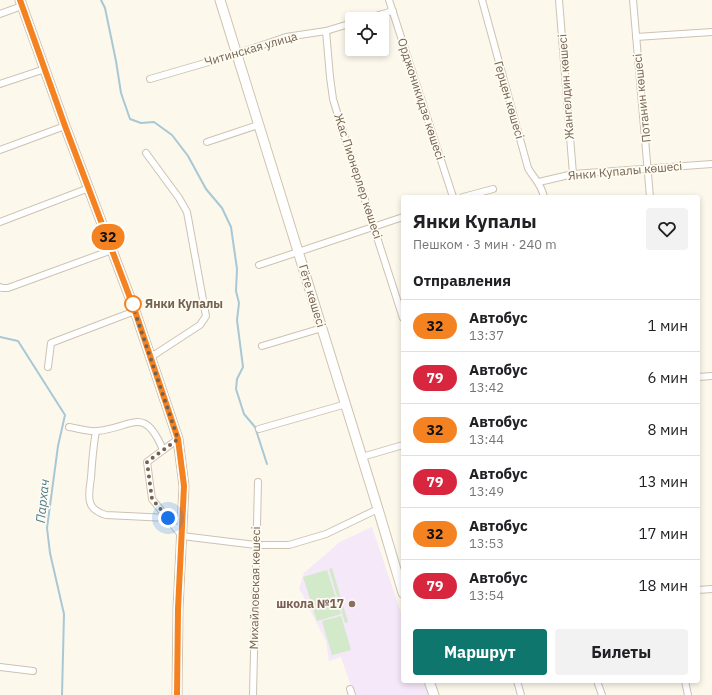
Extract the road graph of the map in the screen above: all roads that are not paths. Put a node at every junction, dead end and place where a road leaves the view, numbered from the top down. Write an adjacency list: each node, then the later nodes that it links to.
1 (220, 0): 14 (main road, Гёте көшесі)
2 (389, 0): 7 (street, Орджоникидзе көшесі)
3 (482, 0): 26 (street, Герцен көшесі)
4 (559, 0): 25 (street, Жангелдин көшесі)
5 (633, 0): 13 (street, Потанин көшесі)
6 (21, 3): 9 (street); 15 (main road)
7 (393, 11): 8 (street); 29 (street, Орджоникидзе көшесі)
8 (389, 12)
9 (0, 14)
10 (345, 25): 11 (street, Читинская улица)
11 (326, 31): 14 (street, Читинская улица); 35 (street, Жас Пионерлер көшесі)
12 (712, 32): 13 (street)
13 (636, 37): 24 (street, Потанин көшесі)
14 (236, 54): 16 (street, Читинская улица); 18 (main road, Гёте көшесі)
15 (45, 68): 17 (street); 19 (main road)
16 (150, 79)
17 (0, 84)
18 (258, 125): 20 (street); 37 (main road, Гёте көшесі)
19 (65, 126): 21 (street); 27 (main road)
20 (207, 142)
21 (0, 150)
22 (146, 153): 44 (street)
23 (712, 164): 24 (street, Янки Купалы көшесі)
24 (648, 169): 25 (street, Янки Купалы көшесі); 32 (street, Потанин көшесі)
25 (573, 174): 26 (street, Янки Купалы көшесі)
26 (539, 182): 31 (street, Герцен көшесі)
27 (89, 188): 34 (street); 36 (main road)
28 (493, 188): 30 (street)
29 (452, 195)
30 (470, 195)
31 (543, 195)
32 (650, 195)
33 (401, 218): 35 (street)
34 (0, 222)
35 (374, 227): 37 (street); 41 (street, Жас Пионерлер көшесі)
36 (112, 250): 39 (street); 40 (main road)
37 (298, 252): 38 (street); 42 (main road, Гёте көшесі)
38 (259, 264)
39 (0, 287)
40 (135, 311): 44 (main road); 45 (street)
41 (401, 312)
42 (322, 328): 43 (street); 48 (main road, Гёте көшесі)
43 (262, 346)
44 (151, 357): 52 (main road)
45 (48, 368)
46 (712, 376): 47 (street)
47 (700, 377)
48 (346, 404): 50 (street); 55 (main road, Гёте көшесі)
49 (69, 427): 51 (street)
50 (259, 429)
51 (96, 431): 54 (street); 58 (street)
52 (178, 439): 54 (street); 59 (main road)
53 (401, 446): 55 (street)
54 (163, 450): 58 (street)
55 (362, 457): 57 (main road, Гёте көшесі)
56 (258, 482): 60 (street, Михайловская көшесі)
57 (378, 509): 60 (street); 61 (main road, Гёте көшесі)
58 (168, 518): 59 (street)
59 (182, 536): 60 (street); 70 (main road)
60 (256, 545): 71 (street, Михайловская көшесі)
61 (401, 586)
62 (712, 589): 63 (street)
63 (700, 590)
64 (0, 667): 65 (street)
65 (32, 671)
66 (430, 683): 72 (main road)
67 (518, 683): 73 (street)
68 (598, 683): 74 (street)
69 (685, 683): 75 (street)
70 (177, 695)
71 (253, 695)
72 (434, 695)
73 (521, 695)
74 (602, 695)
75 (688, 695)

